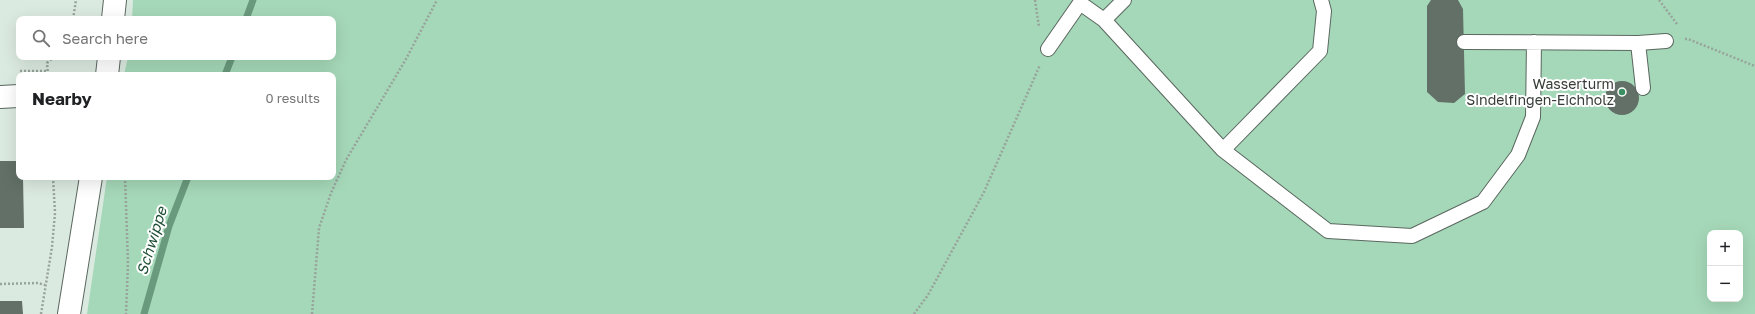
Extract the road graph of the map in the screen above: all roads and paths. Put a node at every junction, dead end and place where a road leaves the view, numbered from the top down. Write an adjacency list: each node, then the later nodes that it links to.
1 (76, 0): 7 (path)
2 (115, 0): 8 (street)
3 (437, 0): 36 (path)
4 (1124, 0): 9 (lane)
5 (1321, 0): 27 (lane)
6 (1659, 0): 10 (path)
7 (73, 16)
8 (113, 16)
9 (1104, 20): 17 (lane); 27 (lane)
10 (1680, 28)
11 (1684, 33): 12 (path)
12 (1688, 39): 13 (path); 20 (path)
13 (1666, 41): 16 (lane)
14 (1464, 42): 15 (lane)
15 (1534, 42): 16 (lane); 27 (lane)
16 (1638, 43): 24 (lane)
17 (1046, 53): 37 (path)
18 (50, 60): 22 (path)
19 (108, 60): 23 (street)
20 (1755, 66)
21 (16, 71): 22 (path)
22 (48, 71)
23 (106, 72)
24 (1643, 88)
25 (0, 96): 26 (street)
26 (16, 96)
27 (1223, 150)
28 (53, 180): 32 (path)
29 (91, 180): 34 (street)
30 (125, 180): 35 (path)
31 (0, 284): 32 (path)
32 (46, 285): 33 (path)
33 (41, 314)
34 (70, 314)
35 (126, 314)
36 (312, 314)
37 (914, 314)

